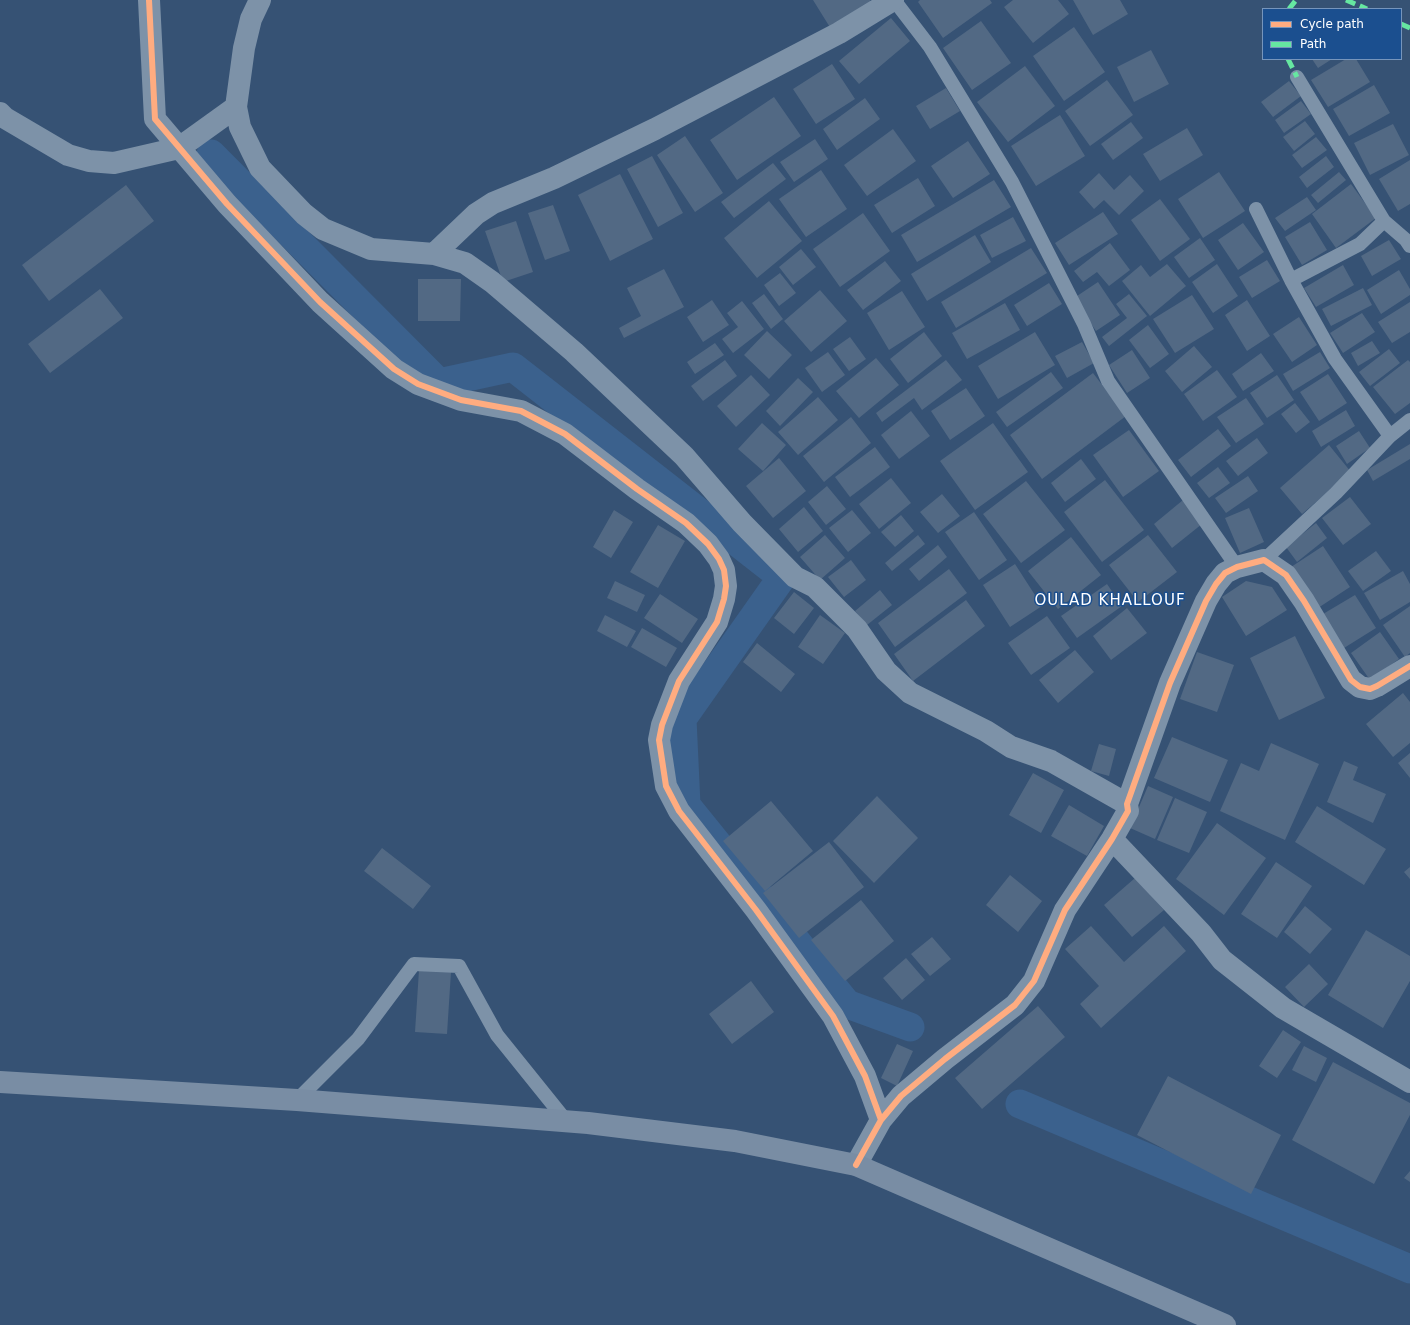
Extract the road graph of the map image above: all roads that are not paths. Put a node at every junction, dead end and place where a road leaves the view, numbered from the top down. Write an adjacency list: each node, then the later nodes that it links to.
1 (149, 0): 7 (street)
2 (260, 0): 5 (street)
3 (894, 0): 11 (street); 16 (lane)
4 (1297, 77): 9 (lane)
5 (236, 107): 7 (street); 11 (street)
6 (0, 113): 7 (street)
7 (179, 148): 23 (street)
8 (1256, 209): 12 (lane)
9 (1384, 221): 10 (lane); 12 (lane)
10 (1410, 246)
11 (434, 254): 18 (street)
12 (1290, 280): 14 (lane)
13 (1410, 420): 14 (lane)
14 (1390, 436): 15 (lane)
15 (1264, 560): 16 (street); 17 (street)
16 (1238, 567): 18 (street)
17 (1410, 666)
18 (1127, 804): 19 (street)
19 (1112, 839): 21 (street); 23 (street)
20 (0, 1082): 22 (main road)
21 (1410, 1082)
22 (297, 1100): 24 (main road); 24 (lane)
23 (881, 1120): 25 (street)
24 (567, 1122): 25 (main road)
25 (856, 1165): 26 (main road)
26 (1225, 1325)

